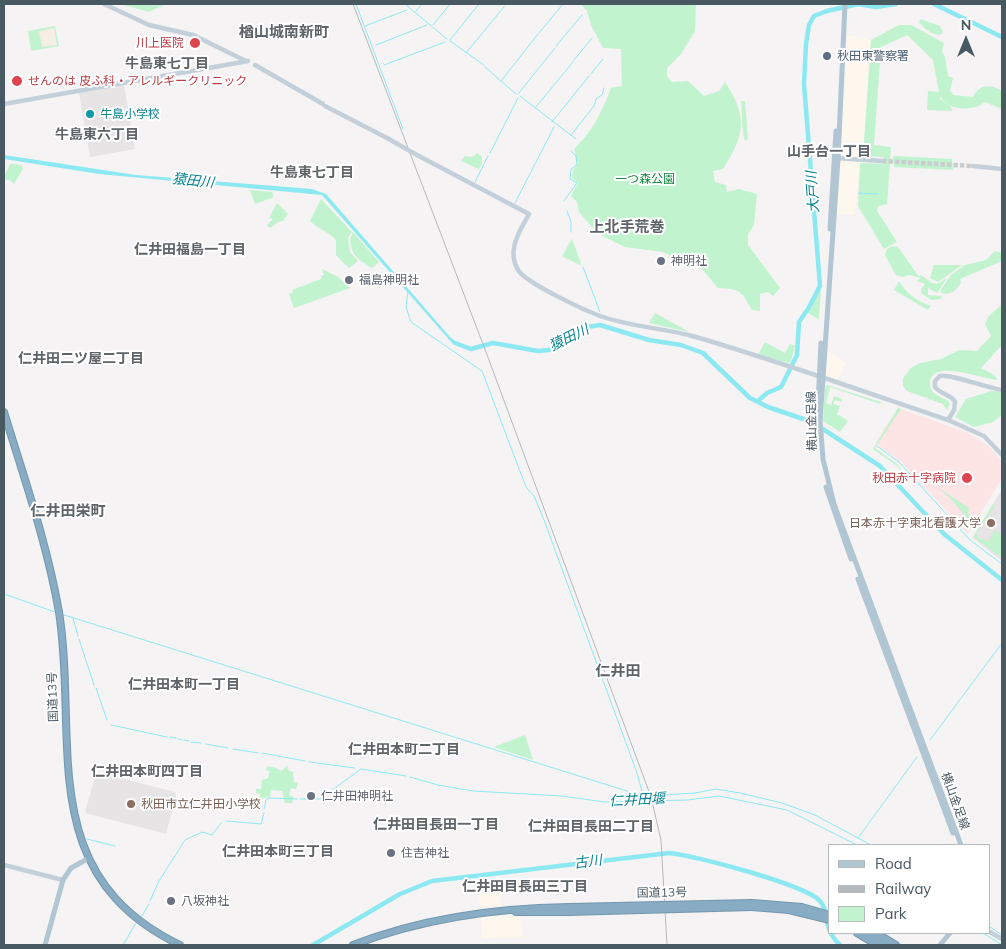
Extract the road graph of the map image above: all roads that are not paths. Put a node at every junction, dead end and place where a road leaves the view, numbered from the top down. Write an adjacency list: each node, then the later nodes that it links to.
1 (104, 4): 4 (street)
2 (843, 6): 5 (main road, 横山金足線)
3 (256, 65): 9 (street, bridge)
4 (4, 104)
5 (836, 158): 6 (street); 9 (main road, 横山金足線)
6 (882, 161)
7 (973, 166): 8 (street)
8 (1002, 170)
9 (821, 377): 12 (street); 14 (main road, 横山金足線)
10 (1002, 390): 12 (street)
11 (4, 412): 15 (highway, 国道13号)
12 (948, 420): 13 (street)
13 (1002, 455)
14 (959, 844)
15 (89, 858): 17 (main road); 29 (highway, 国道13号)
16 (4, 865): 17 (street)
17 (63, 880): 28 (main road)
18 (828, 914): 19 (highway, 国道13号)
19 (822, 915): 20 (highway, 国道13号); 30 (highway, 国道13号, bridge)
20 (828, 919)
21 (991, 933): 27 (street)
22 (857, 934): 31 (highway)
23 (858, 934): 32 (highway)
24 (868, 934): 33 (highway)
25 (878, 934): 34 (highway)
26 (949, 934): 35 (main road)
27 (1002, 939)
28 (45, 945)
29 (180, 945)
30 (353, 945)
31 (872, 945)
32 (877, 945)
33 (885, 945)
34 (896, 945)
35 (940, 945)

